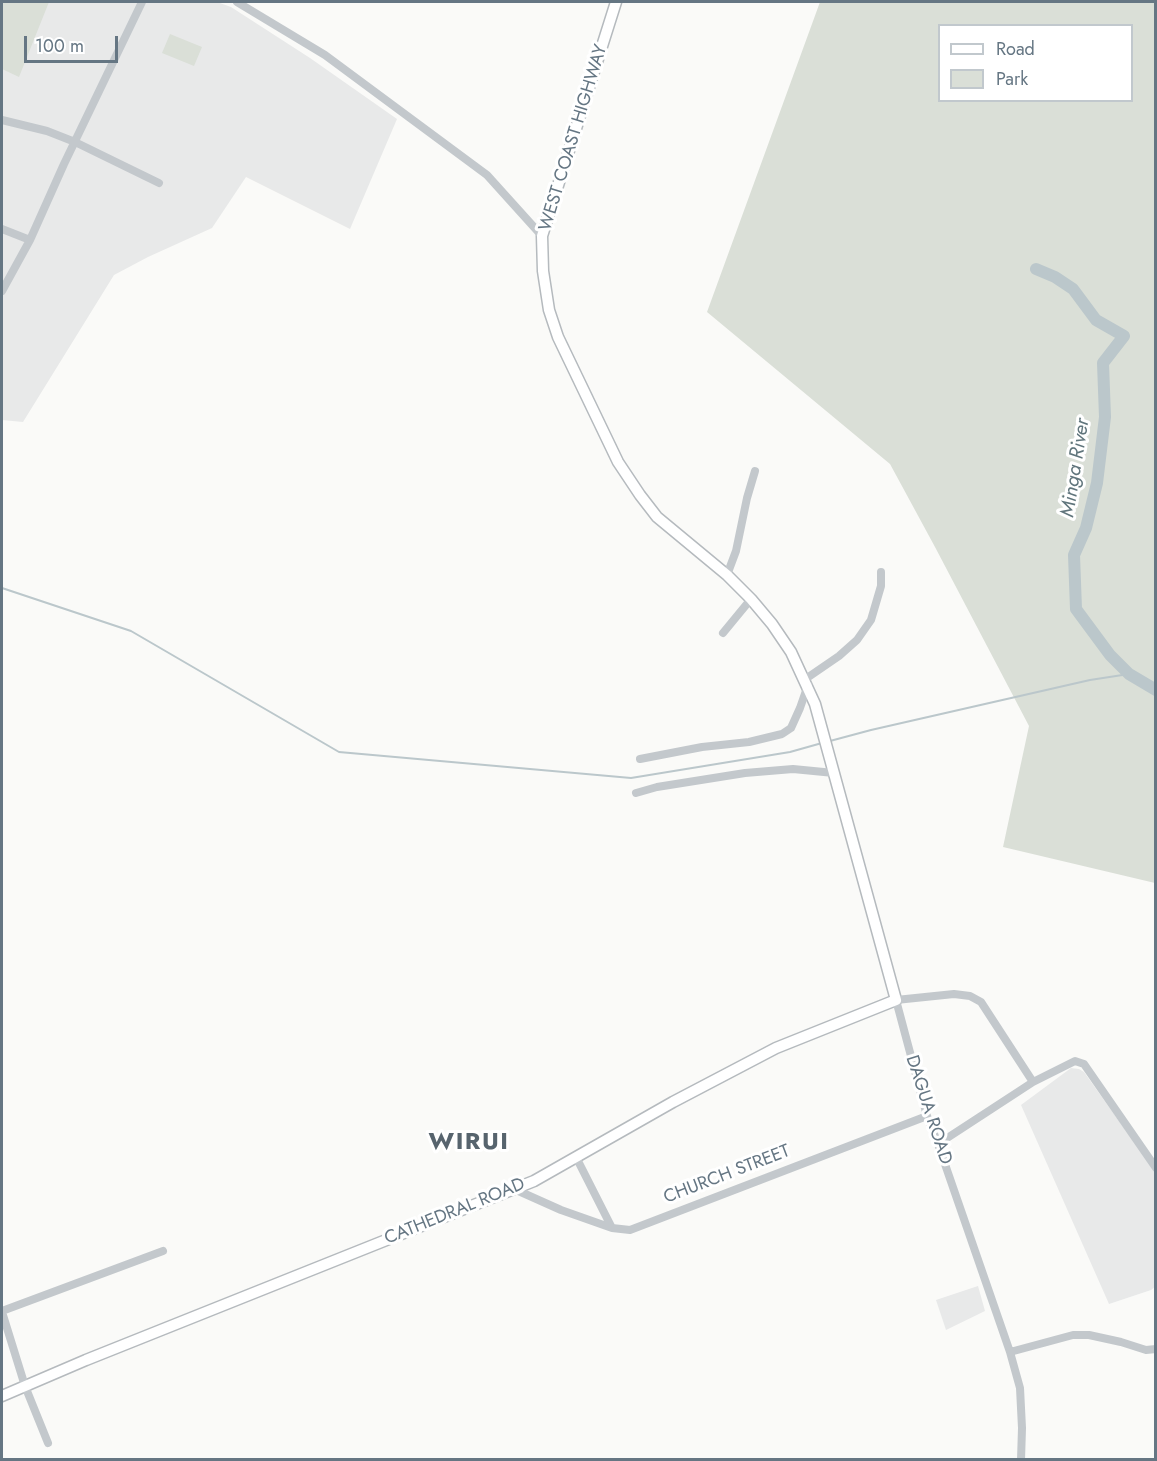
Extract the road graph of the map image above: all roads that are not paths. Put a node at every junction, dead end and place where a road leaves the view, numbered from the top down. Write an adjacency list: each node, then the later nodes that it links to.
1 (142, 2): 5 (street)
2 (237, 2): 8 (street)
3 (616, 2): 8 (main road, WEST COAST HIGHWAY)
4 (2, 120): 5 (street)
5 (75, 142): 6 (street); 9 (street)
6 (159, 183)
7 (2, 229): 9 (street)
8 (542, 236): 13 (main road, WEST COAST HIGHWAY)
9 (30, 240): 10 (street)
10 (2, 291)
11 (755, 471): 13 (street)
12 (881, 572): 16 (street)
13 (727, 575): 14 (main road, WEST COAST HIGHWAY)
14 (751, 599): 15 (street); 16 (main road, WEST COAST HIGHWAY)
15 (723, 633)
16 (806, 683): 17 (street); 18 (main road, WEST COAST HIGHWAY)
17 (640, 759)
18 (830, 759): 19 (main road, DAGUA ROAD)
19 (834, 773): 20 (street); 21 (main road, DAGUA ROAD)
20 (636, 793)
21 (896, 1000): 22 (street); 23 (street, DAGUA ROAD); 25 (main road, CATHEDRAL ROAD)
22 (1033, 1082): 24 (street); 26 (street)
23 (927, 1116): 24 (street, DAGUA ROAD); 28 (street, CHURCH STREET)
24 (938, 1144): 32 (street, DAGUA ROAD)
25 (576, 1157): 27 (main road, CATHEDRAL ROAD); 28 (street)
26 (1155, 1168)
27 (514, 1189): 28 (street); 33 (main road, CATHEDRAL ROAD)
28 (612, 1228)
29 (163, 1251): 30 (street)
30 (2, 1312): 33 (street)
31 (1155, 1349): 32 (street)
32 (1010, 1352): 36 (street, DAGUA ROAD)
33 (25, 1386): 34 (main road, CATHEDRAL ROAD); 35 (street)
34 (2, 1396)
35 (48, 1443)
36 (1021, 1460)

